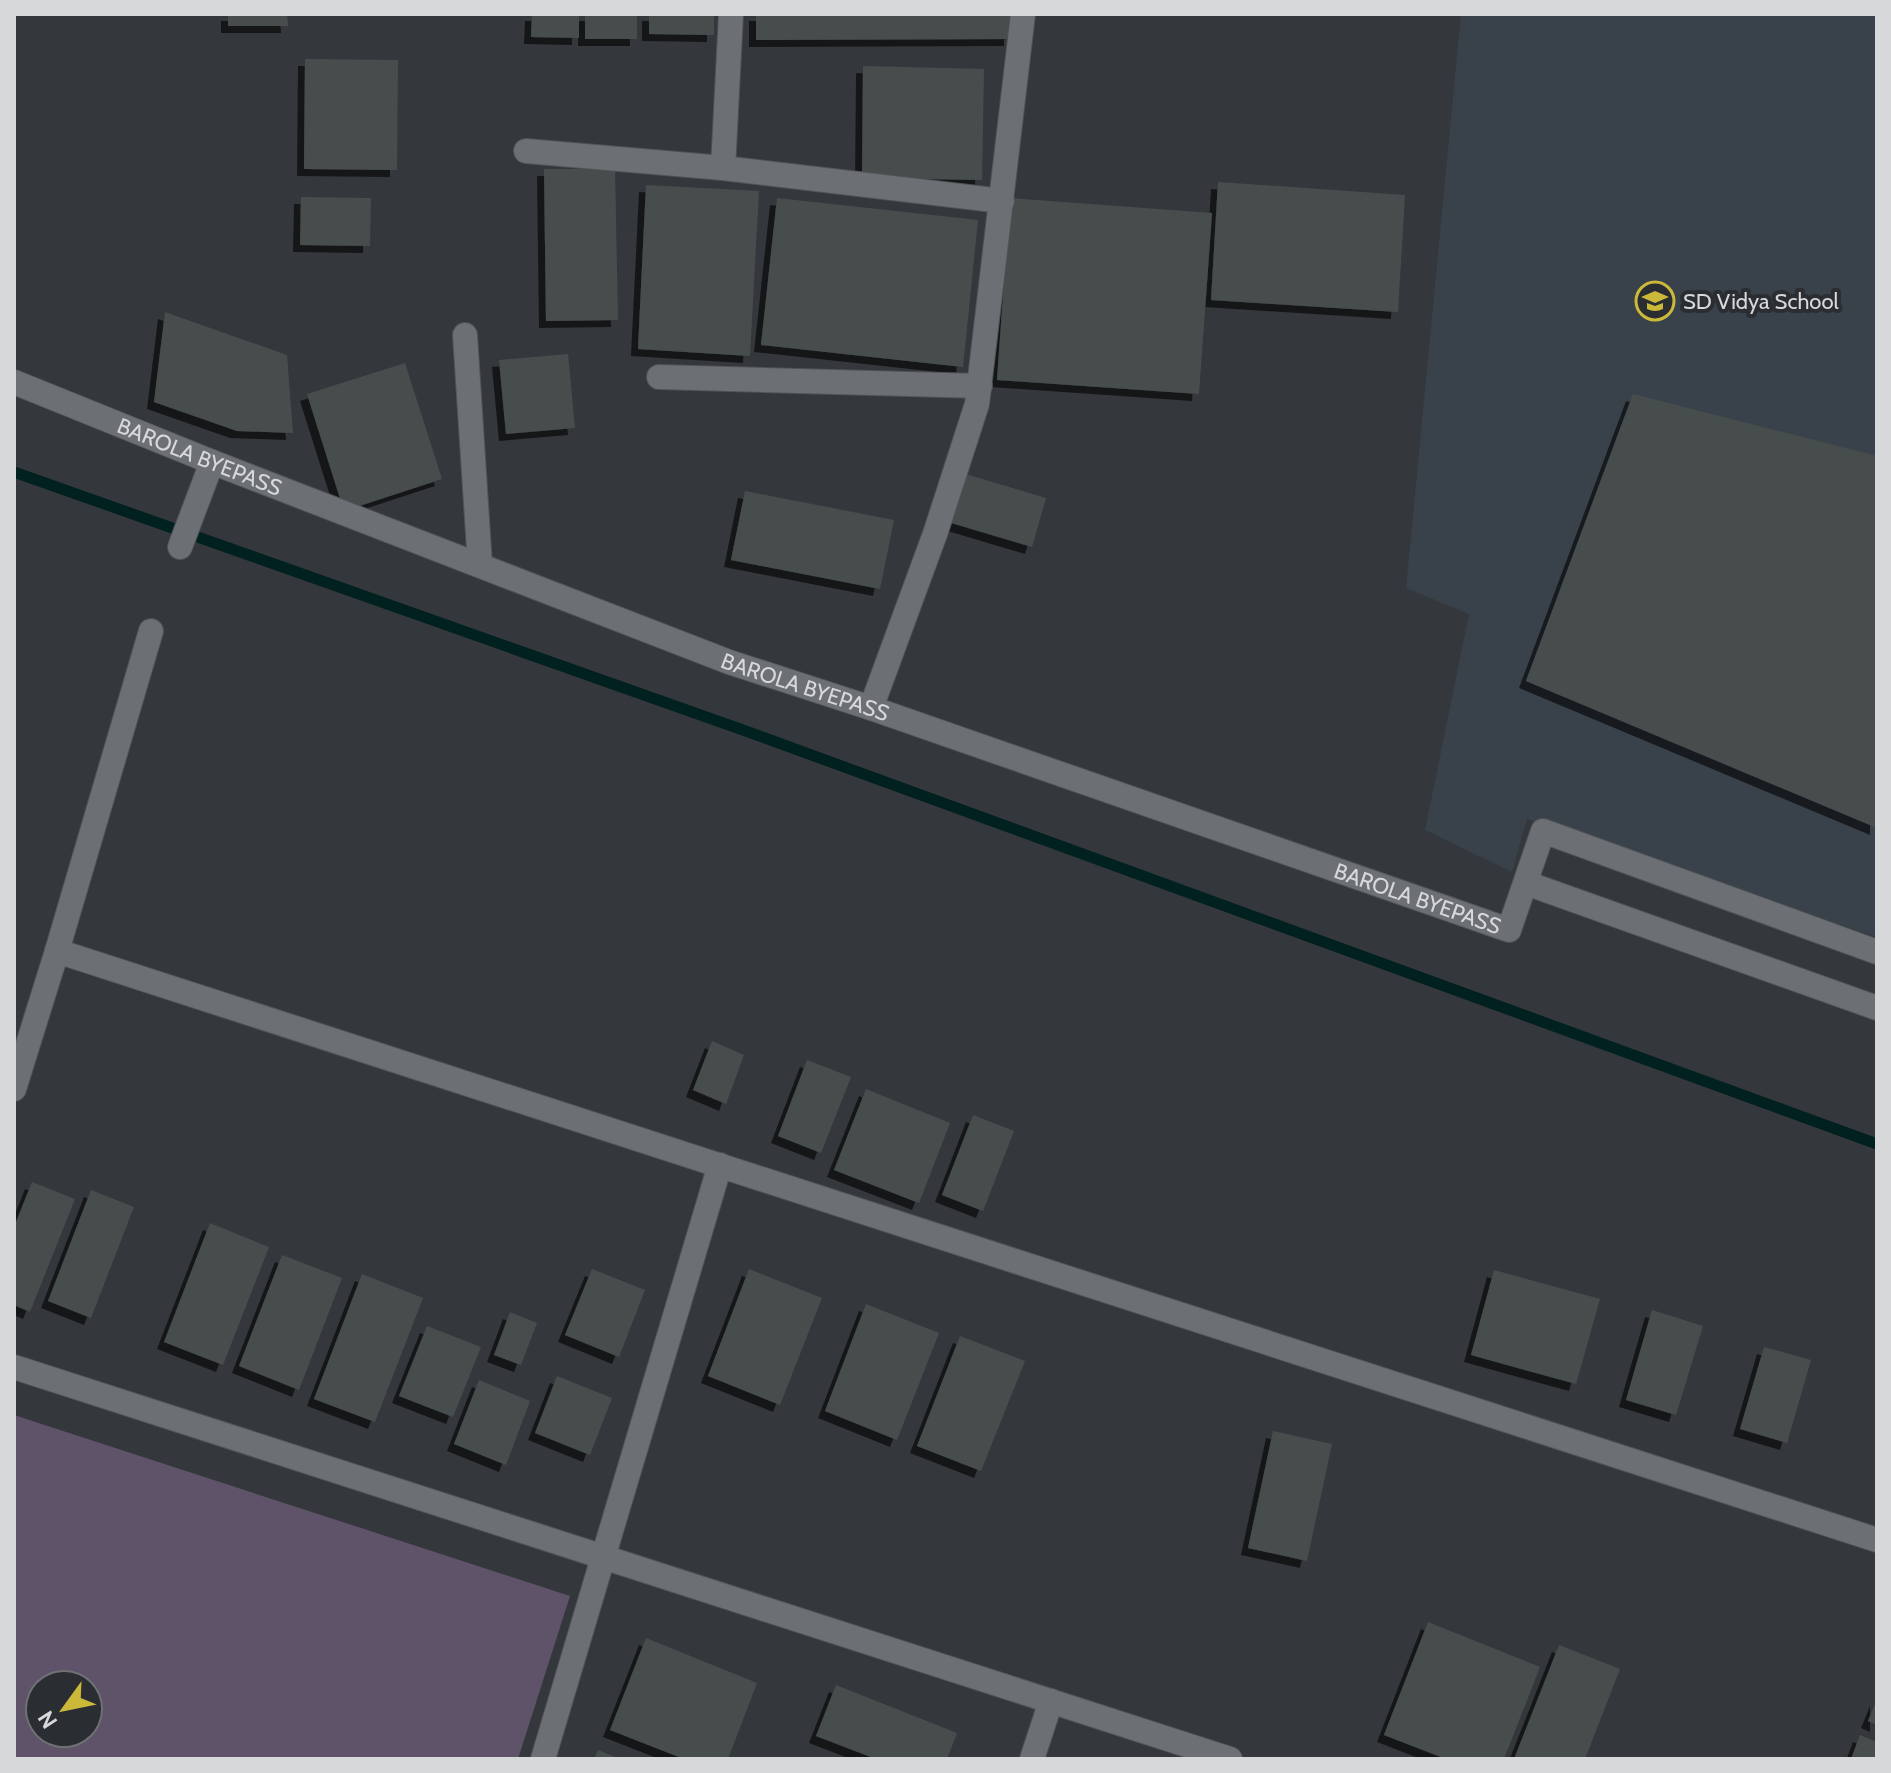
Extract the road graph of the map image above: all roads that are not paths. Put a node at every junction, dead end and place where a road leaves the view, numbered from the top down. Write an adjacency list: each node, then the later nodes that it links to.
1 (731, 14): 4 (street)
2 (1023, 14): 5 (street)
3 (526, 151): 4 (street)
4 (723, 168): 5 (street)
5 (1002, 201): 9 (street)
6 (465, 335): 12 (street)
7 (659, 377): 9 (street)
8 (14, 382): 10 (street, BAROLA BYEPASS)
9 (980, 386): 14 (street)
10 (212, 462): 11 (street); 12 (street, BAROLA BYEPASS)
11 (180, 547)
12 (480, 565): 14 (street, BAROLA BYEPASS)
13 (151, 631): 16 (street)
14 (871, 708): 15 (street, BAROLA BYEPASS)
15 (1526, 883): 17 (street, BAROLA BYEPASS); 18 (street)
16 (57, 951): 19 (street); 20 (street)
17 (1877, 952)
18 (1877, 1008)
19 (14, 1089)
20 (720, 1165): 22 (street); 23 (street)
21 (14, 1367): 23 (street)
22 (1877, 1540)
23 (603, 1557): 24 (street); 25 (street)
24 (1051, 1701): 26 (street); 27 (street)
25 (543, 1759)
26 (1032, 1759)
27 (1230, 1759)

